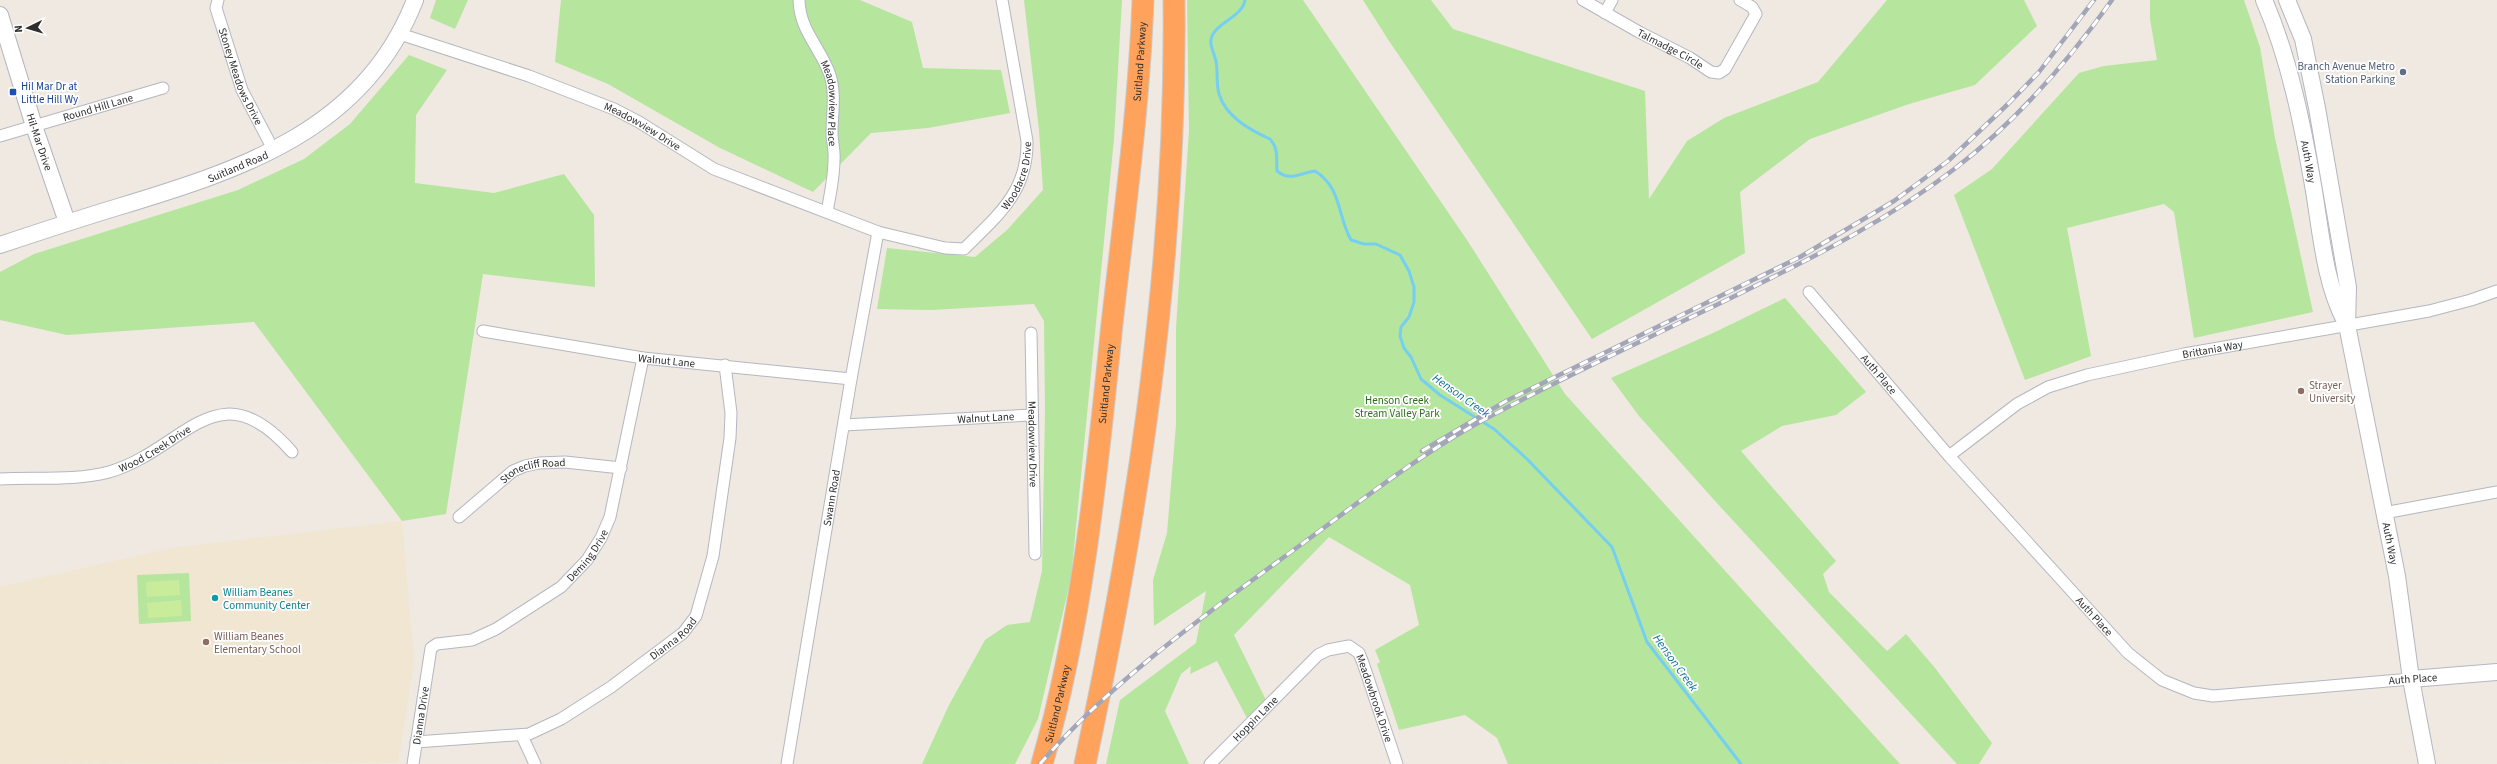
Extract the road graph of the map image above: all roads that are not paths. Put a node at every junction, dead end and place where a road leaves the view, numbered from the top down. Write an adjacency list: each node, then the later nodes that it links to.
1 (218, 0): 18 (street, Stoney Meadows Drive)
2 (415, 0): 14 (street, Suitland Road)
3 (799, 0): 19 (street, Meadowview Place)
4 (1002, 0): 21 (street, Woodacre Drive)
5 (1143, 0): 50 (highway, Suitland Parkway)
6 (1174, 0): 51 (highway)
7 (1584, 0): 12 (street, Talmadge Circle)
8 (1612, 0): 12 (street)
9 (1740, 0): 12 (street, Talmadge Circle)
10 (2264, 0): 25 (street, Auth Way)
11 (2287, 0): 25 (street, Auth Way)
12 (1605, 13)
13 (0, 15): 16 (street, Hil-Mar Drive)
14 (400, 34): 18 (street, Suitland Road); 19 (street, Meadowview Drive)
15 (163, 88): 16 (street, Round Hill Lane)
16 (34, 126): 17 (street, Round Hill Lane); 20 (street, Hil-Mar Drive)
17 (0, 136)
18 (274, 151): 20 (street, Suitland Road)
19 (826, 212): 21 (street, Meadowview Drive)
20 (68, 222): 22 (street, Suitland Road)
21 (878, 232): 30 (street, Swann Road)
22 (0, 245)
23 (2497, 290): 25 (street, Brittania Way)
24 (1809, 292): 34 (street, Auth Place)
25 (2347, 325): 34 (street, Brittania Way); 38 (street, Auth Way)
26 (483, 331): 28 (street, Walnut Lane)
27 (1031, 333): 31 (street, Meadowview Drive)
28 (643, 358): 29 (street, Walnut Lane); 35 (street, Deming Drive)
29 (725, 365): 30 (street, Walnut Lane); 45 (street, Dianna Road)
30 (851, 379): 32 (street, Swann Road)
31 (1032, 415): 32 (street, Walnut Lane); 40 (street, Meadowview Drive)
32 (844, 426): 49 (street, Swann Road)
33 (292, 452): 36 (street, Wood Creek Drive)
34 (1949, 456): 44 (street, Auth Place)
35 (621, 468): 39 (street, Stonecliff Road); 41 (street, Deming Drive)
36 (0, 479)
37 (2497, 492): 38 (street)
38 (2384, 513): 44 (street, Auth Way)
39 (459, 517)
40 (1034, 554)
41 (427, 667): 46 (street, Dianna Drive)
42 (1300, 672): 52 (street, Hoppin Lane); 53 (street, Meadowbrook Drive)
43 (2497, 672): 44 (street, Auth Place)
44 (2411, 679): 54 (street, Auth Way)
45 (522, 736): 46 (street, Dianna Road); 48 (street)
46 (416, 742): 47 (street, Dianna Drive)
47 (412, 764)
48 (535, 764)
49 (787, 764)
50 (1042, 764)
51 (1085, 764)
52 (1210, 764)
53 (1397, 764)
54 (2427, 764)

